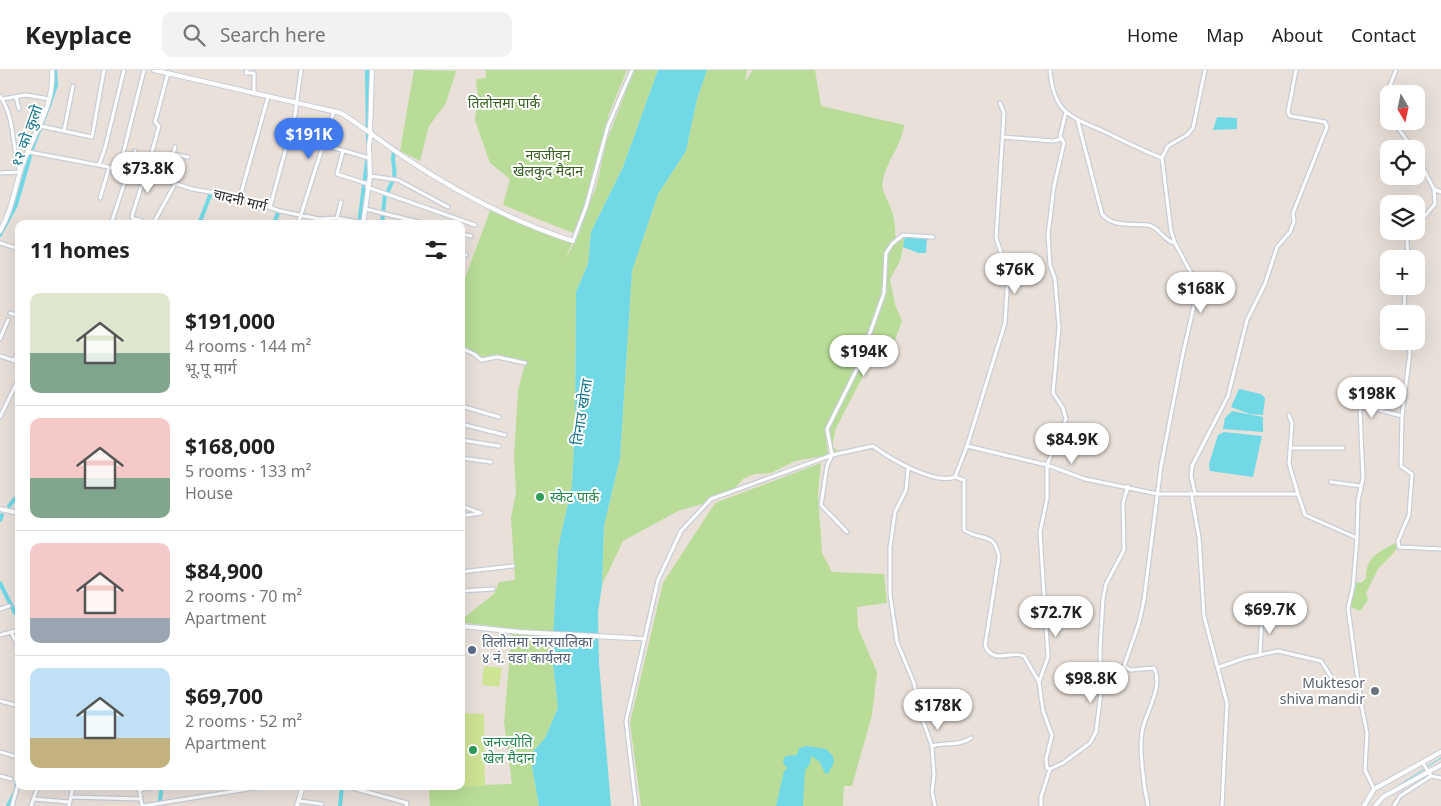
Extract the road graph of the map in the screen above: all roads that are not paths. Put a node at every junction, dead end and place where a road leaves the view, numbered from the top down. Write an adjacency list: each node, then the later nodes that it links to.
1 (52, 70): 22 (street)
2 (104, 70): 31 (street)
3 (124, 70): 44 (street)
4 (144, 70): 46 (street)
5 (154, 70): 14 (street)
6 (246, 70): 18 (street)
7 (300, 70): 23 (street)
8 (372, 70): 32 (street)
9 (632, 70): 81 (street)
10 (1050, 70): 28 (street)
11 (1205, 70): 43 (street)
12 (1296, 70): 117 (street)
13 (1396, 70): 16 (street)
14 (168, 72): 15 (street); 51 (street)
15 (174, 72): 18 (street)
16 (1391, 85)
17 (73, 86): 31 (street)
18 (254, 94): 21 (street)
19 (1, 97): 20 (street); 25 (street)
20 (16, 97): 22 (street); 26 (street)
21 (268, 97): 23 (street); 58 (street)
22 (49, 99): 30 (street)
23 (298, 102): 27 (street); 61 (street)
24 (1000, 103): 33 (street)
25 (2, 104): 47 (street)
26 (19, 109)
27 (334, 111): 32 (street); 35 (street)
28 (1066, 112): 29 (street); 34 (street)
29 (1078, 122): 43 (street); 83 (street)
30 (41, 126): 31 (street); 39 (street)
31 (64, 131)
32 (369, 131): 42 (street); 81 (street)
33 (1003, 136): 34 (street); 105 (street)
34 (1062, 139): 111 (street)
35 (324, 144): 38 (street); 64 (street)
36 (175, 147): 40 (street)
37 (135, 151): 48 (street)
38 (343, 151): 42 (street); 55 (street)
39 (30, 152): 44 (street, चादनी मार्ग); 47 (street)
40 (174, 154): 41 (street); 53 (street)
41 (188, 157)
42 (369, 158): 52 (street)
43 (1162, 158): 83 (street)
44 (98, 165): 45 (street, चादनी मार्ग)
45 (109, 168): 46 (street, चादनी मार्ग); 59 (street)
46 (119, 170): 48 (street, चादनी मार्ग)
47 (20, 172): 50 (street); 77 (street)
48 (129, 172): 51 (street, चादनी मार्ग); 67 (street)
49 (1425, 172): 56 (street)
50 (0, 173)
51 (146, 174): 53 (street, चादनी मार्ग); 68 (street)
52 (370, 176): 55 (street); 62 (street)
53 (166, 180): 54 (street, चादनी मार्ग)
54 (175, 184): 58 (street, चादनी मार्ग); 69 (street)
55 (367, 186): 63 (street); 74 (street)
56 (1434, 188): 57 (street); 65 (street)
57 (1441, 192)
58 (240, 197): 61 (street, चादनी मार्ग)
59 (100, 198)
60 (341, 202): 66 (street)
61 (270, 207): 64 (street, चादनी मार्ग)
62 (448, 207)
63 (366, 209): 72 (street); 73 (street)
64 (301, 215): 66 (street, चादनी मार्ग); 70 (street)
65 (1425, 216)
66 (337, 218): 71 (street, चादनी मार्ग)
67 (112, 220)
68 (140, 220)
69 (155, 220)
70 (299, 220)
71 (348, 220)
72 (364, 220)
73 (412, 220)
74 (461, 220)
75 (465, 221): 76 (street)
76 (475, 225)
77 (0, 229)
78 (465, 235): 79 (street)
79 (471, 236)
80 (933, 237): 108 (street)
81 (573, 241)
82 (1, 243): 84 (street)
83 (1175, 243): 118 (street)
84 (15, 248)
85 (10, 313): 86 (street)
86 (15, 315)
87 (8, 320): 88 (street)
88 (0, 339)
89 (465, 350): 94 (street)
90 (1409, 350): 98 (street)
91 (1, 356): 92 (street); 93 (street)
92 (0, 361)
93 (14, 361)
94 (525, 363)
95 (15, 386): 99 (street)
96 (465, 407): 100 (street)
97 (1289, 415): 106 (street)
98 (1402, 416): 116 (street); 126 (street)
99 (0, 417)
100 (499, 417)
101 (465, 425): 102 (street)
102 (505, 435)
103 (465, 441): 104 (street)
104 (499, 446)
105 (966, 446): 111 (street); 113 (street)
106 (1290, 448): 107 (street); 119 (street)
107 (1343, 448)
108 (832, 455): 112 (street); 124 (street); 139 (street)
109 (465, 459): 110 (street)
110 (491, 462)
111 (1047, 465): 115 (street); 143 (street)
112 (908, 468): 113 (street); 148 (street)
113 (955, 477): 143 (street)
114 (1331, 482): 116 (street)
115 (1128, 486): 118 (street); 154 (street)
116 (1361, 486): 125 (street)
117 (1193, 492): 118 (street); 119 (street); 142 (street)
118 (1158, 494): 182 (street)
119 (1298, 494): 125 (street)
120 (465, 507): 123 (street)
121 (0, 509): 122 (street)
122 (15, 513)
123 (465, 515)
124 (847, 532)
125 (1357, 538): 144 (street)
126 (1441, 549)
127 (513, 566): 128 (street)
128 (465, 572)
129 (493, 589): 130 (street)
130 (465, 591)
131 (9, 606): 132 (street)
132 (0, 609)
133 (1262, 615): 141 (street)
134 (465, 626): 138 (street)
135 (15, 631): 136 (street)
136 (11, 632): 137 (street); 140 (street)
137 (0, 635)
138 (632, 638): 139 (street)
139 (645, 639): 179 (street)
140 (15, 640)
141 (1260, 654): 142 (street); 144 (street)
142 (1219, 667): 183 (street)
143 (1039, 682): 154 (street)
144 (1359, 685): 160 (street)
145 (0, 701): 146 (street)
146 (15, 705)
147 (971, 738): 148 (street)
148 (932, 746): 180 (street)
149 (0, 752): 151 (street)
150 (1441, 752): 152 (street)
151 (14, 756)
152 (1424, 764): 155 (street); 160 (street)
153 (1441, 765): 155 (street)
154 (1050, 769): 181 (street)
155 (1428, 770): 157 (street); 185 (street)
156 (0, 776): 159 (street)
157 (1431, 776): 158 (street); 186 (street)
158 (1441, 778)
159 (11, 779)
160 (1374, 789): 184 (street)
161 (16, 790): 175 (street)
162 (36, 790): 169 (street)
163 (72, 790): 168 (street)
164 (139, 790): 170 (street)
165 (242, 790): 177 (street)
166 (301, 790): 171 (street)
167 (357, 790): 174 (street)
168 (71, 797): 170 (street); 172 (street)
169 (33, 799): 172 (street); 176 (street)
170 (140, 799): 177 (street)
171 (299, 800): 173 (street); 178 (street)
172 (69, 804)
173 (322, 804)
174 (407, 805)
175 (12, 806)
176 (31, 806)
177 (142, 806)
178 (297, 806)
179 (636, 806)
180 (935, 806)
181 (1041, 806)
182 (1148, 806)
183 (1222, 806)
184 (1364, 806)
185 (1375, 806)
186 (1394, 806)

